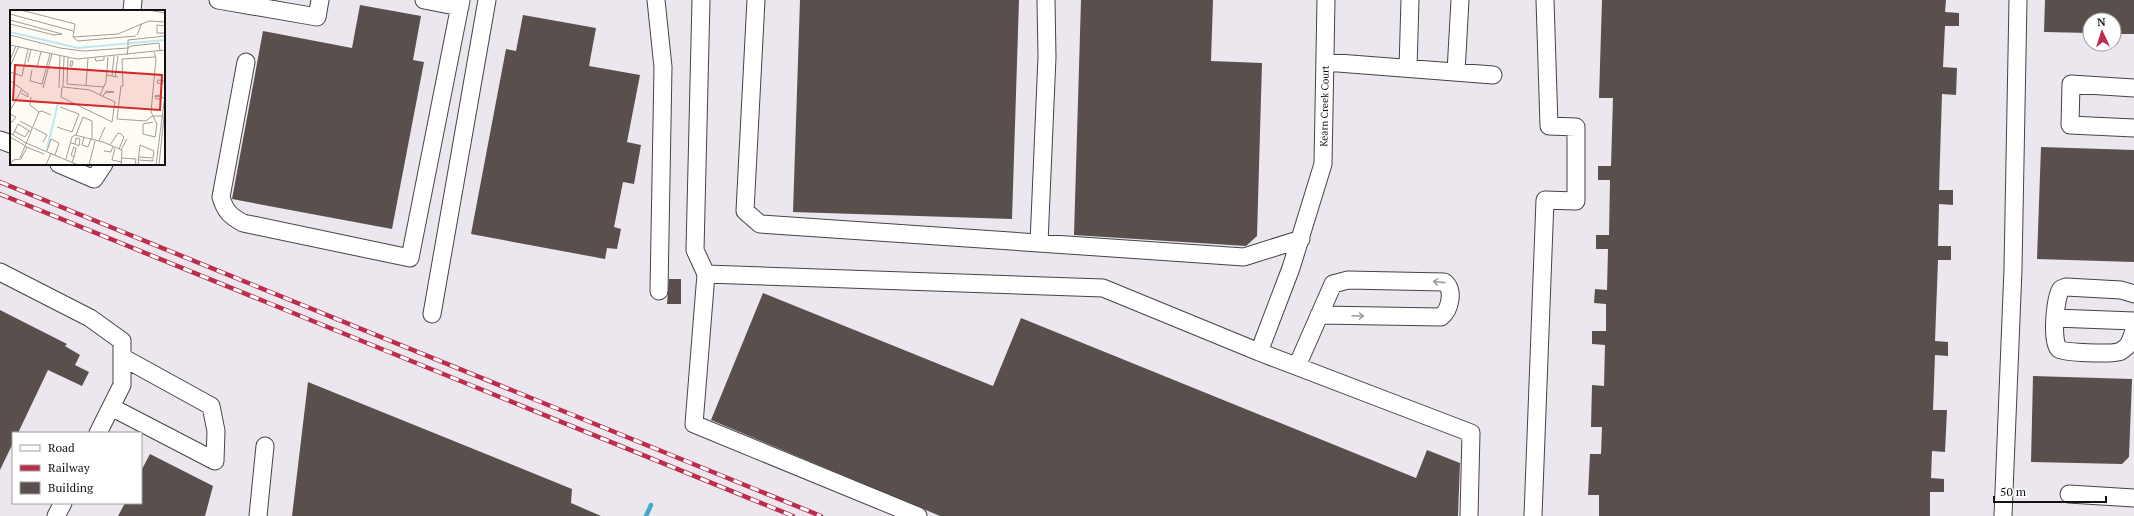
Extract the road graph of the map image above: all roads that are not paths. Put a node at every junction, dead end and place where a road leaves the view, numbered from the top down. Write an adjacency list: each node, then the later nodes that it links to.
1 (133, 0): 16 (street)
2 (218, 0): 3 (street)
3 (320, 0)
4 (424, 0): 15 (street)
5 (487, 0): 34 (street)
6 (656, 0): 32 (street)
7 (701, 0): 31 (street)
8 (756, 0): 29 (street)
9 (1046, 0): 29 (street)
10 (1326, 0): 18 (street, Kearn Creek Court)
11 (1410, 0): 19 (street)
12 (1460, 0): 20 (street)
13 (1545, 0): 52 (street)
14 (2018, 0): 53 (street)
15 (460, 3): 17 (street)
16 (132, 10)
17 (246, 62)
18 (1325, 62): 19 (street); 28 (street, Kearn Creek Court)
19 (1408, 68): 20 (street)
20 (1456, 72): 21 (street)
21 (1493, 75)
22 (2134, 88): 23 (street)
23 (2134, 128)
24 (0, 140): 25 (street)
25 (10, 144)
26 (61, 165): 27 (street)
27 (103, 165)
28 (1301, 239): 29 (street); 39 (street, Kearn Creek Court)
29 (1039, 243)
30 (0, 272): 40 (street)
31 (706, 274): 39 (street); 50 (street)
32 (659, 291)
33 (2134, 294): 36 (street)
34 (432, 314)
35 (1319, 315): 35 (street, one-way to 35); 41 (street)
36 (2055, 318): 37 (street); 38 (street)
37 (2134, 321)
38 (2134, 331)
39 (1259, 352): 41 (street)
40 (122, 357): 42 (street); 42 (street)
41 (1297, 366): 51 (street)
42 (111, 408): 43 (street)
43 (99, 432)
44 (265, 446): 49 (street)
45 (2069, 494): 46 (street)
46 (2134, 498)
47 (62, 504): 48 (street)
48 (56, 516)
49 (258, 516)
50 (918, 516)
51 (1469, 516)
52 (1533, 516)
53 (2003, 516)

